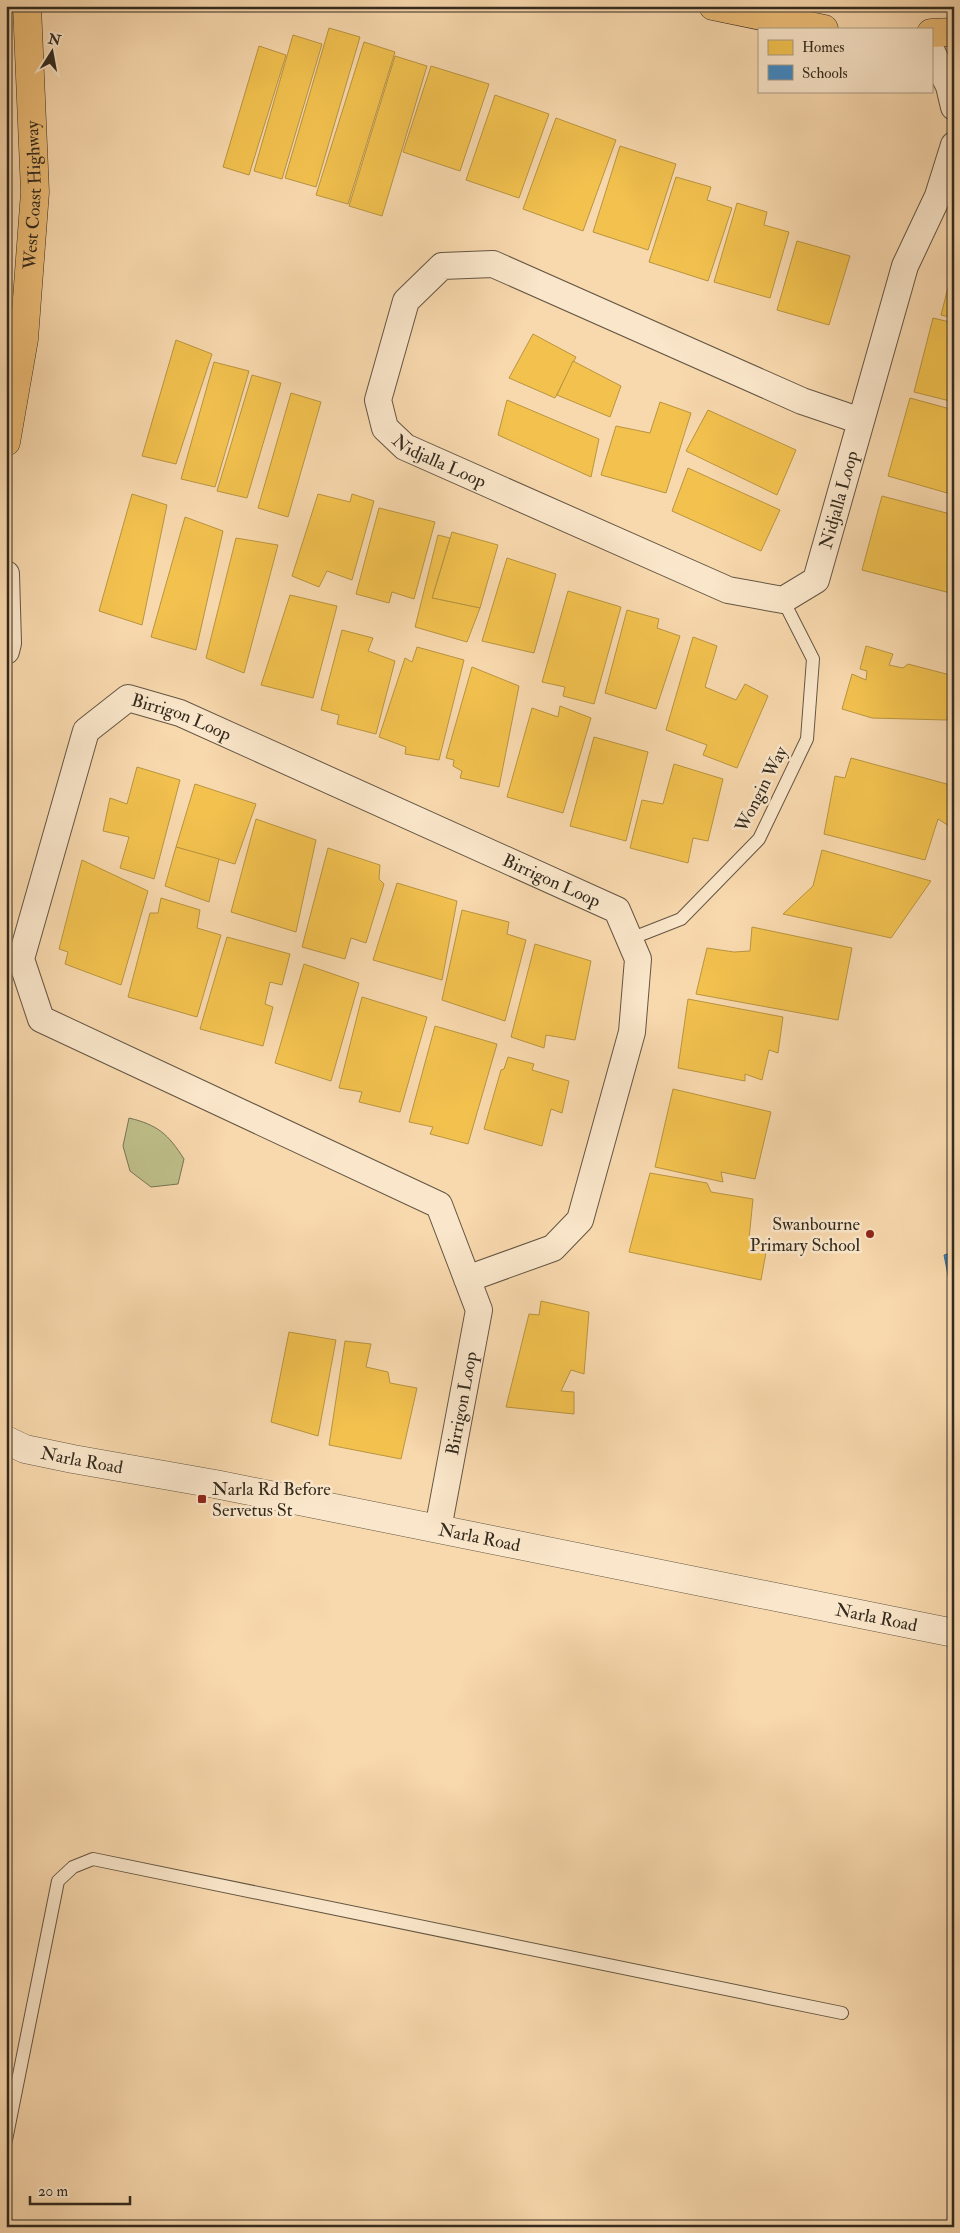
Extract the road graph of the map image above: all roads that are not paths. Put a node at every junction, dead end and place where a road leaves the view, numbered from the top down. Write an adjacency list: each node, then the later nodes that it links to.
1 (713, 6): 3 (main road)
2 (28, 7): 10 (main road, West Coast Highway)
3 (819, 28)
4 (954, 32): 5 (main road)
5 (932, 33)
6 (932, 52): 7 (street)
7 (954, 107)
8 (951, 156): 9 (street, Nidjalla Loop)
9 (861, 420): 12 (street, Nidjalla Loop); 12 (street, Nidjalla Loop)
10 (6, 442)
11 (6, 574): 13 (street)
12 (783, 600): 14 (lane, Wongin Way)
13 (6, 651)
14 (630, 939): 15 (street, Birrigon Loop); 15 (street, Birrigon Loop)
15 (467, 1279): 17 (street, Birrigon Loop)
16 (6, 1440): 17 (street, Narla Road)
17 (438, 1529): 18 (street, Narla Road)
18 (954, 1633)
19 (842, 2013): 20 (lane)
20 (6, 2140)

